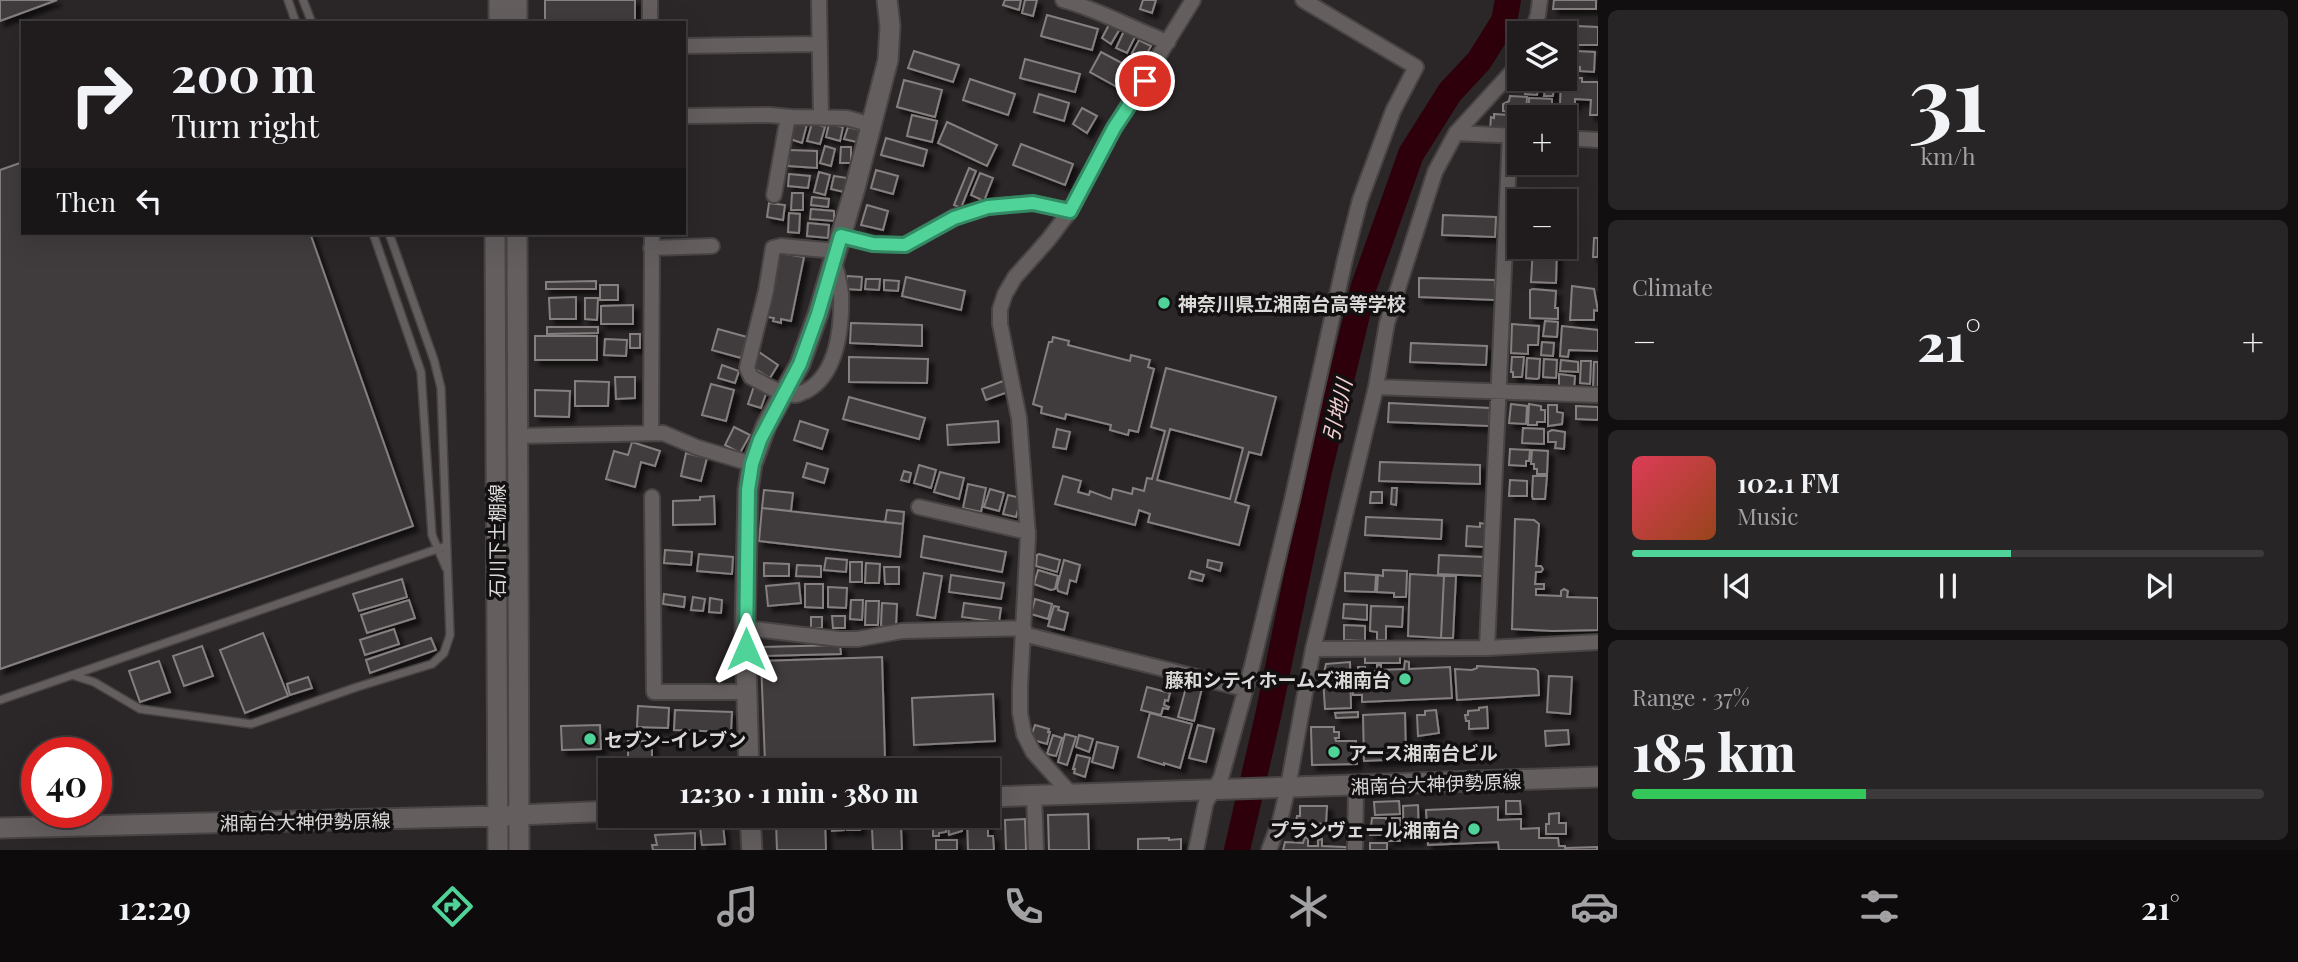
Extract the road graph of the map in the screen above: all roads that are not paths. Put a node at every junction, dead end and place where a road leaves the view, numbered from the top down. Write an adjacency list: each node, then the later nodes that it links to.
1 (288, 0): 12 (lane)
2 (303, 0): 13 (lane)
3 (499, 0): 14 (street)
4 (517, 0): 15 (street)
5 (650, 0): 16 (street)
6 (819, 0): 19 (street)
7 (887, 0): 25 (street)
8 (1063, 0): 18 (street)
9 (1193, 0): 18 (street)
10 (1303, 0): 59 (street)
11 (1540, 0): 17 (street)
12 (295, 21)
13 (311, 21)
14 (499, 21)
15 (517, 21)
16 (650, 21)
17 (1536, 21)
18 (1168, 42): 32 (street)
19 (820, 44): 20 (street); 24 (street)
20 (686, 46)
21 (1507, 77): 26 (street)
22 (686, 116): 23 (street)
23 (791, 117): 24 (street); 31 (street)
24 (821, 117): 25 (street)
25 (872, 125): 39 (street)
26 (1456, 133): 27 (street); 40 (street)
27 (1507, 136)
28 (1577, 139): 29 (street)
29 (1598, 140)
30 (1513, 175): 41 (street)
31 (774, 195)
32 (1070, 211): 39 (street); 49 (street)
33 (374, 235): 51 (lane)
34 (390, 235): 50 (lane)
35 (495, 235): 72 (street, 石川下土棚線)
36 (517, 235): 45 (street, 石川下土棚線)
37 (652, 240): 38 (street); 44 (street)
38 (712, 246)
39 (838, 250): 42 (street); 42 (street); 42 (street)
40 (1376, 387): 41 (street); 57 (street)
41 (1499, 392): 43 (street); 56 (street)
42 (785, 393): 46 (street)
43 (1598, 396)
44 (651, 433): 45 (street); 46 (street)
45 (518, 436): 71 (street, 石川下土棚線)
46 (752, 464): 53 (street)
47 (652, 497): 60 (street)
48 (919, 507): 49 (street)
49 (1028, 532): 54 (street)
50 (446, 546): 51 (lane); 52 (lane)
51 (437, 549): 52 (lane); 58 (lane)
52 (448, 571): 58 (lane)
53 (745, 628): 54 (street); 60 (street)
54 (1024, 632): 59 (street); 67 (street)
55 (1598, 642): 56 (street)
56 (1487, 648): 57 (street)
57 (1313, 649): 65 (street)
58 (72, 675): 61 (lane)
59 (1245, 690): 66 (street)
60 (747, 692): 62 (street)
61 (0, 700)
62 (748, 758)
63 (1598, 777): 64 (street, 湘南台大神伊勢原線)
64 (1356, 786): 65 (street, 湘南台大神伊勢原線); 81 (street)
65 (1281, 787): 66 (street, 湘南台大神伊勢原線); 80 (street)
66 (1221, 789): 67 (street); 79 (street)
67 (1070, 793): 68 (street)
68 (1034, 795): 69 (street); 78 (street)
69 (1000, 797)
70 (598, 812): 71 (street, 湘南台大神伊勢原線)
71 (520, 815): 72 (street, 湘南台大神伊勢原線); 76 (street, 石川下土棚線)
72 (499, 816): 73 (street, 湘南台大神伊勢原線); 75 (street, 石川下土棚線)
73 (0, 828)
74 (751, 828): 77 (street)
75 (498, 850)
76 (519, 850)
77 (752, 850)
78 (1036, 850)
79 (1196, 850)
80 (1269, 850)
81 (1355, 850)

